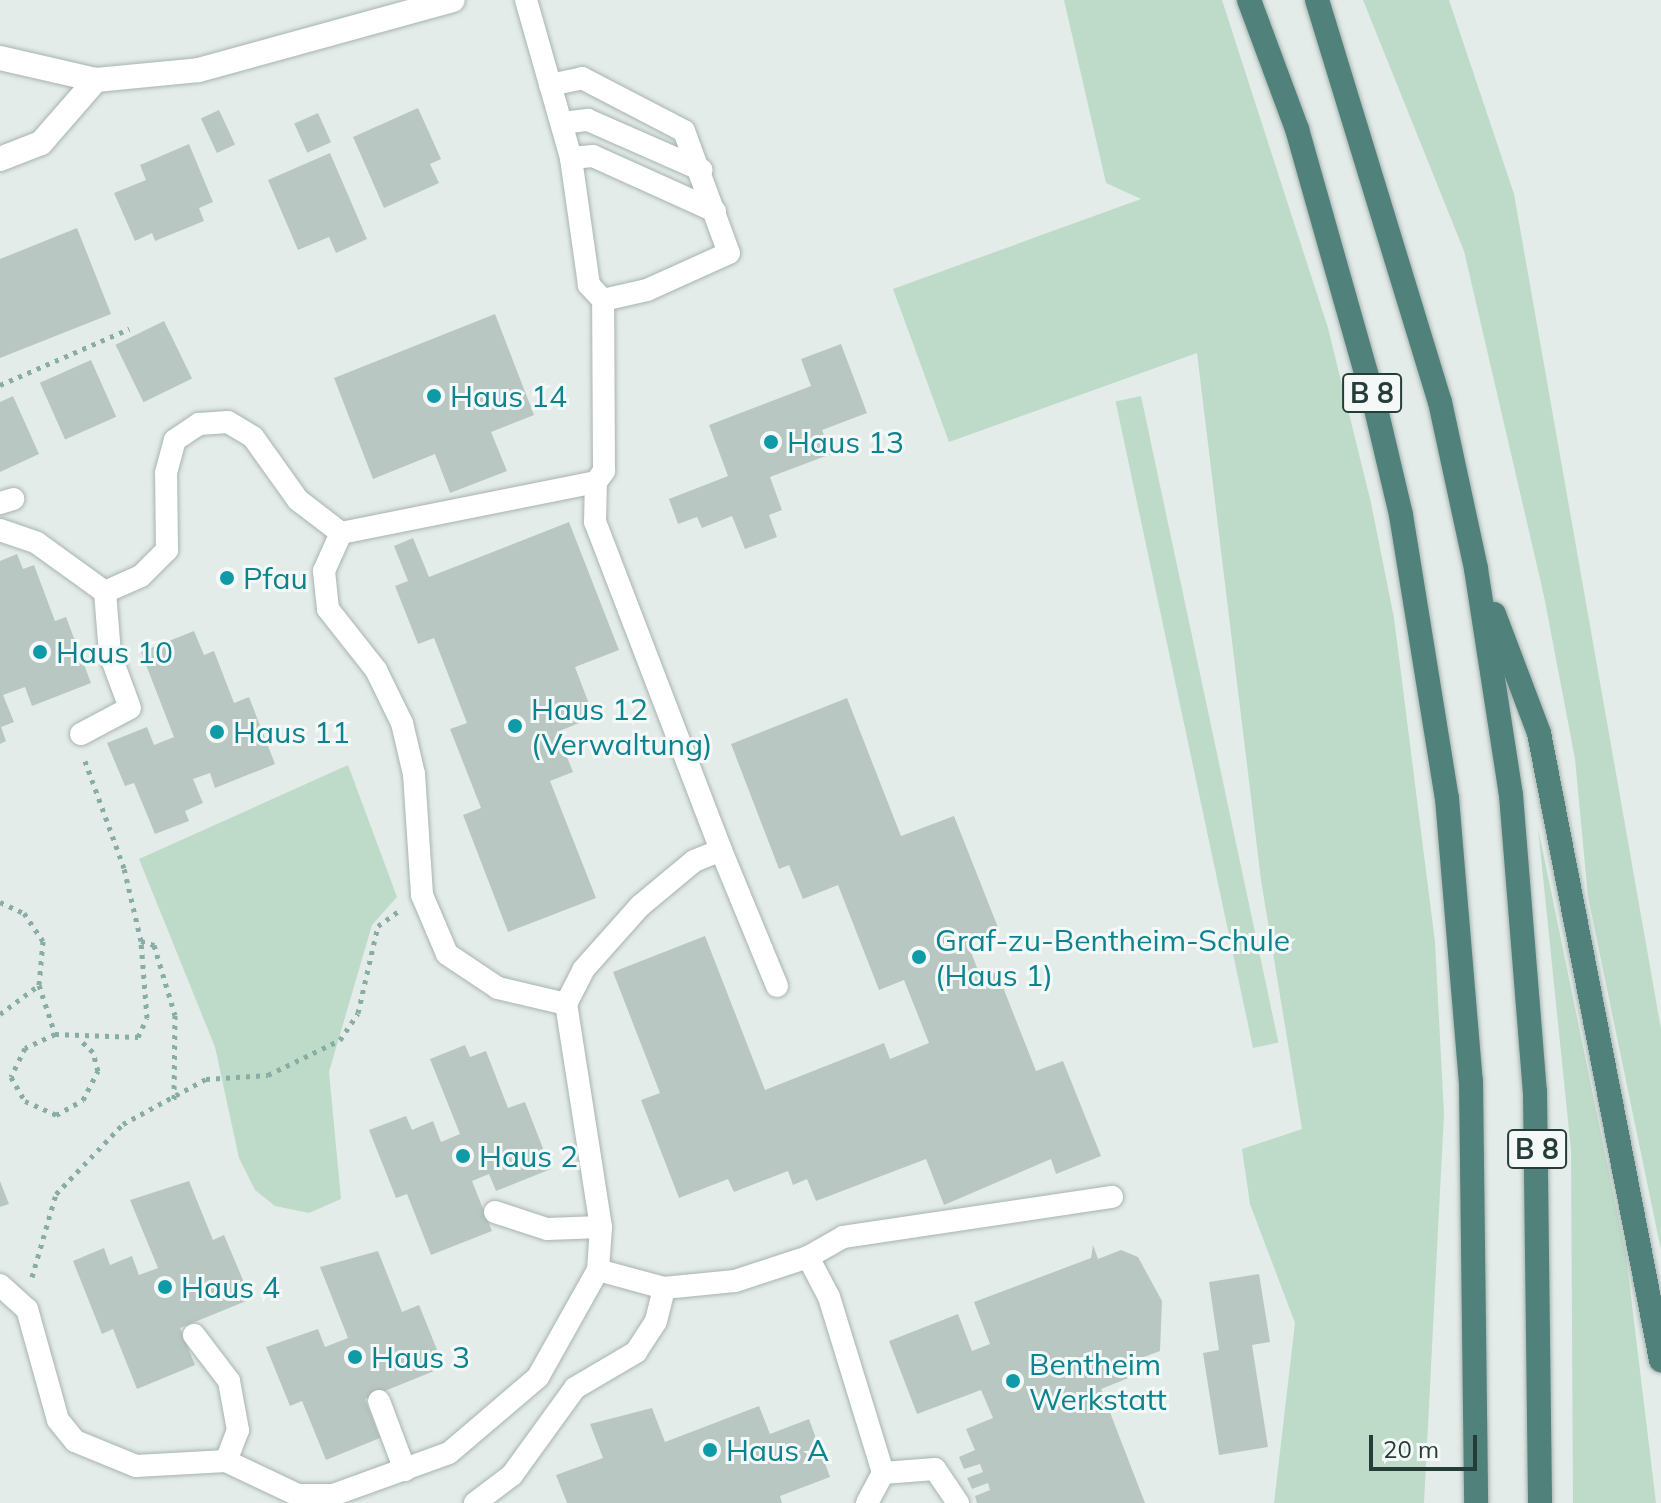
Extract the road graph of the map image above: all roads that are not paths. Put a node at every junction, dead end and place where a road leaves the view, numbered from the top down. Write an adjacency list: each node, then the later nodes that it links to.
1 (453, 0): 6 (street)
2 (526, 0): 7 (lane)
3 (1249, 0): 39 (highway, B 8)
4 (1317, 0): 17 (highway, B 8)
5 (0, 58): 6 (street)
6 (96, 80): 10 (street)
7 (550, 85): 8 (lane); 11 (lane)
8 (562, 123): 9 (lane); 11 (lane)
9 (571, 158): 12 (lane); 13 (lane)
10 (0, 159)
11 (702, 170): 12 (lane)
12 (715, 211): 13 (lane)
13 (603, 300): 14 (lane)
14 (596, 482): 16 (lane); 20 (lane)
15 (0, 530): 18 (lane)
16 (341, 533): 18 (lane); 22 (lane)
17 (1476, 569): 31 (highway, B 8); 40 (highway, B 8)
18 (105, 592): 19 (lane)
19 (81, 734)
20 (721, 850): 21 (lane); 22 (lane)
21 (777, 986)
22 (566, 1004): 25 (lane)
23 (1112, 1197): 26 (lane)
24 (495, 1212): 25 (lane)
25 (601, 1227): 27 (lane)
26 (808, 1257): 29 (lane); 35 (lane)
27 (598, 1270): 29 (lane); 34 (lane)
28 (0, 1285): 33 (lane)
29 (664, 1288): 36 (lane)
30 (194, 1335): 33 (lane)
31 (1661, 1360)
32 (379, 1401): 34 (lane)
33 (226, 1461): 34 (lane)
34 (405, 1470)
35 (883, 1473): 37 (lane); 38 (lane)
36 (475, 1503)
37 (867, 1503)
38 (958, 1503)
39 (1476, 1503)
40 (1540, 1503)

